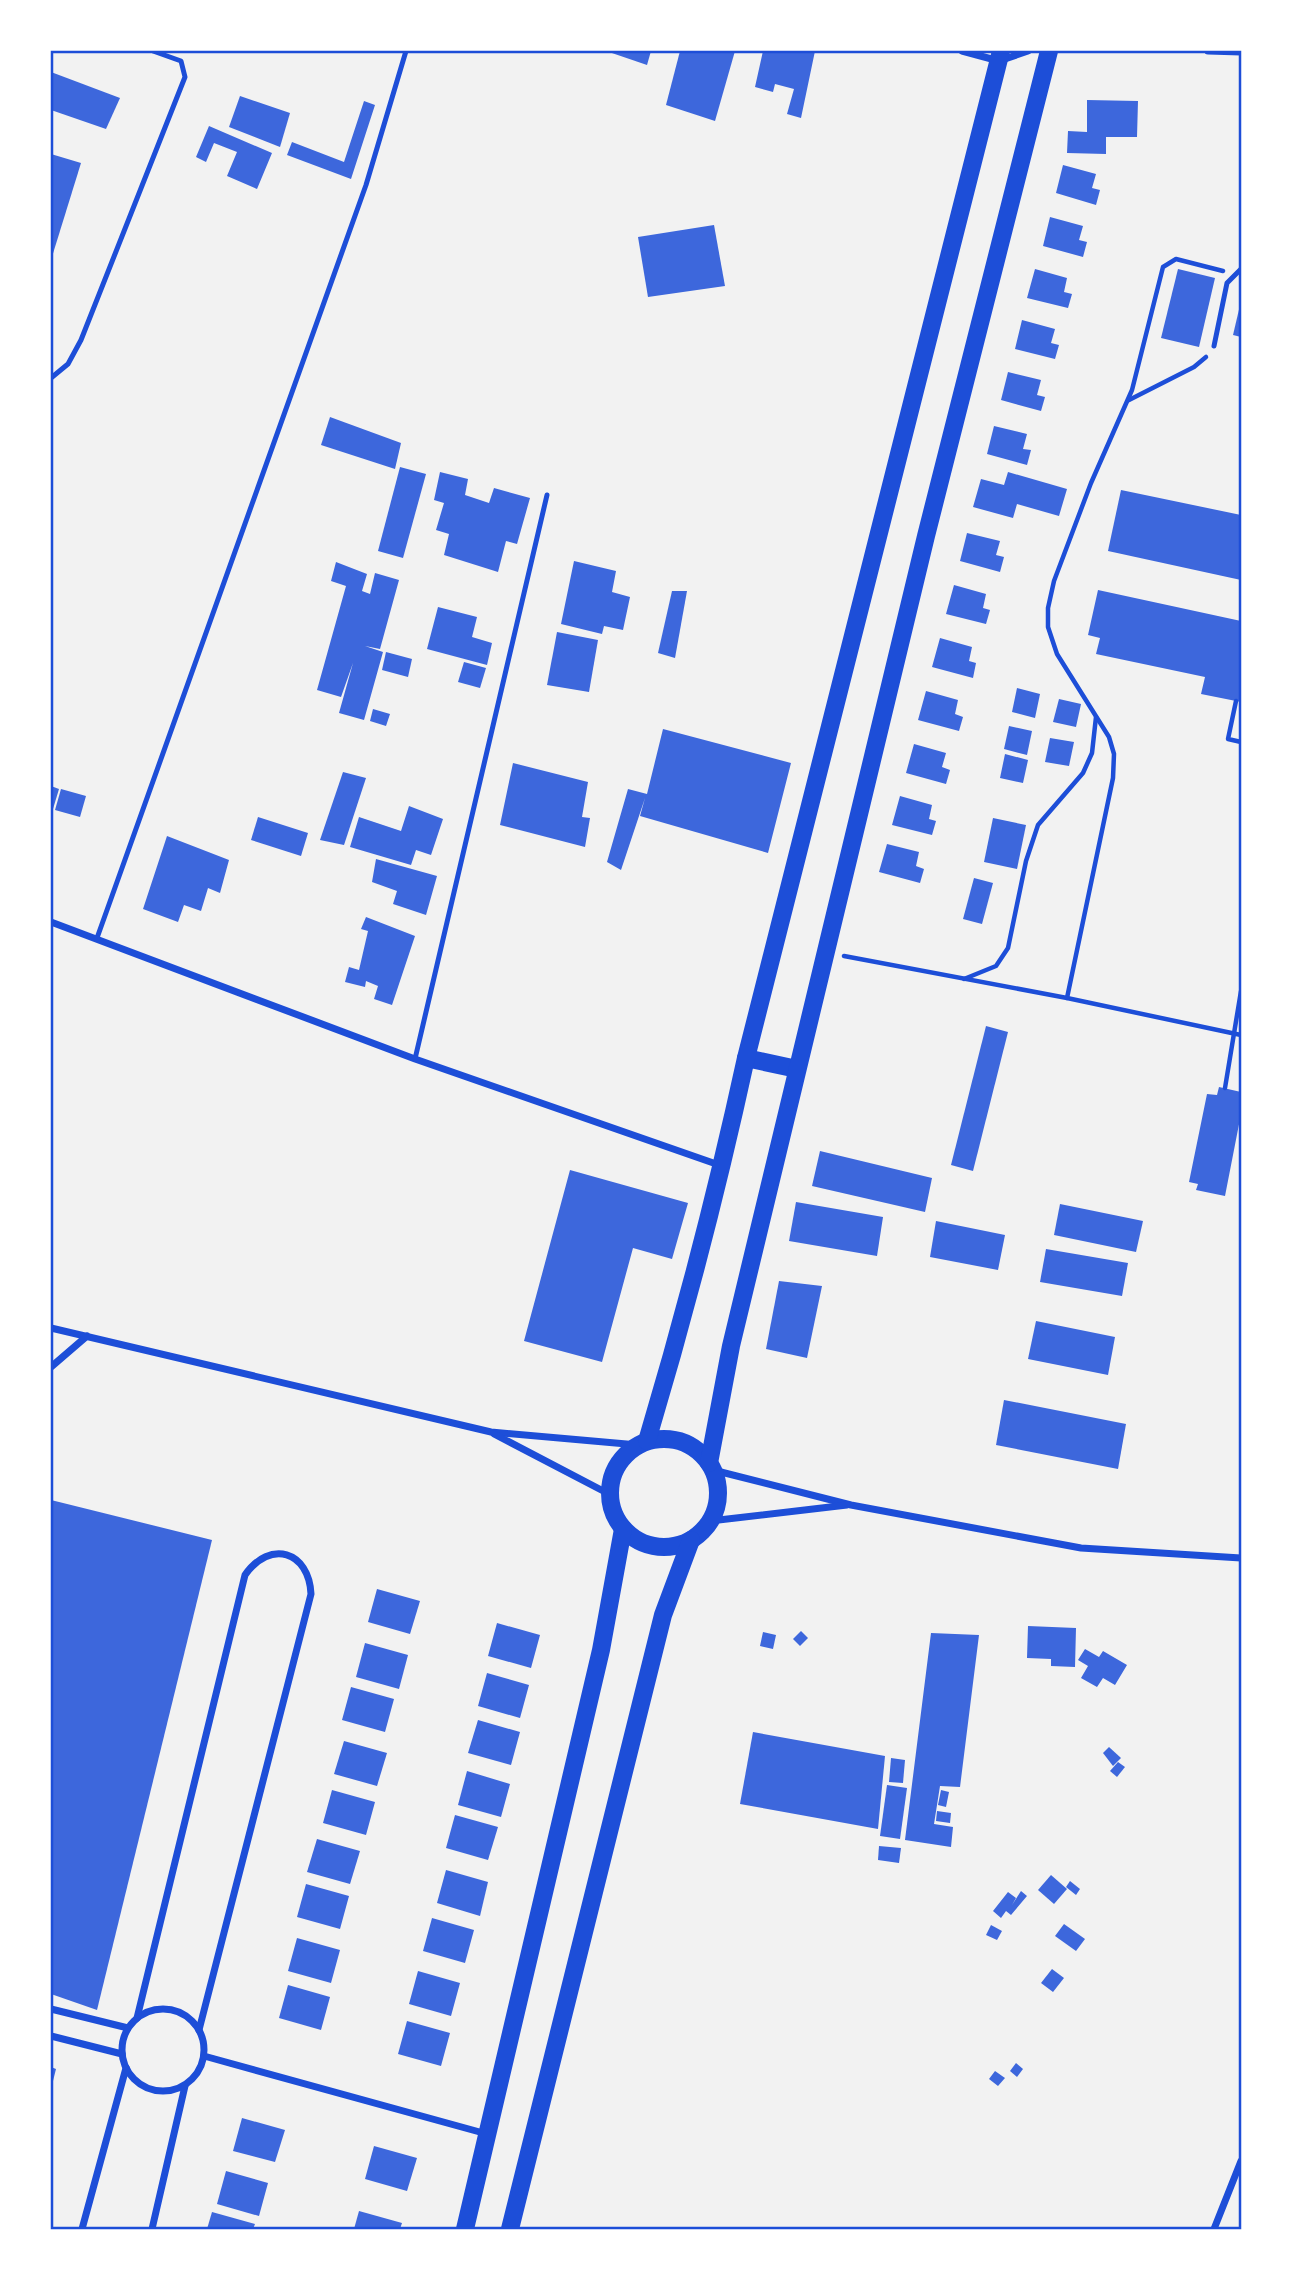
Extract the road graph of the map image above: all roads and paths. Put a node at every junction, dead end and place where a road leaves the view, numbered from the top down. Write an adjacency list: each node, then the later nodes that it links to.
1 (153, 51): 12 (lane)
2 (406, 51): 19 (lane)
3 (962, 51): 8 (street)
4 (1028, 51): 8 (street)
5 (1049, 51): 20 (main road)
6 (1208, 51): 7 (street)
7 (1241, 52)
8 (1000, 56): 26 (main road)
9 (1241, 268): 10 (lane)
10 (1234, 274): 11 (lane); 13 (path)
11 (1214, 346): 13 (path)
12 (51, 378)
13 (1128, 400): 16 (path)
14 (547, 495): 27 (lane)
15 (1236, 701): 17 (path)
16 (1097, 715): 21 (path); 23 (path)
17 (1241, 742)
18 (51, 922): 19 (street)
19 (97, 938): 27 (street)
20 (825, 953): 21 (path); 28 (main road)
21 (963, 979): 23 (path)
22 (1241, 991): 24 (path)
23 (1067, 998): 24 (path)
24 (1234, 1034): 25 (path); 29 (path)
25 (1241, 1035)
26 (746, 1058): 28 (main road); 30 (main road)
27 (415, 1059): 30 (street)
28 (797, 1069): 36 (main road)
29 (1225, 1088)
30 (723, 1166): 35 (main road)
31 (52, 1330): 32 (street)
32 (86, 1336): 33 (street); 34 (street)
33 (51, 1367)
34 (491, 1432): 35 (street); 37 (street)
35 (643, 1443): 36 (main road); 37 (main road)
36 (711, 1466): 38 (street); 39 (main road)
37 (609, 1494): 40 (main road)
38 (851, 1505): 39 (street); 42 (street)
39 (710, 1521): 41 (main road)
40 (623, 1529): 41 (main road); 52 (main road)
41 (691, 1540): 57 (main road)
42 (1241, 1559)
43 (51, 2009): 45 (street)
44 (137, 2018): 45 (street); 46 (street); 46 (street)
45 (128, 2028): 48 (street)
46 (199, 2030): 49 (street)
47 (51, 2036): 48 (street)
48 (122, 2054): 50 (street)
49 (204, 2056): 51 (street); 52 (street)
50 (126, 2068): 51 (street); 54 (street)
51 (185, 2085): 55 (street)
52 (487, 2134): 56 (main road)
53 (1241, 2161): 58 (street)
54 (82, 2229)
55 (152, 2229)
56 (465, 2229)
57 (510, 2229)
58 (1214, 2229)

